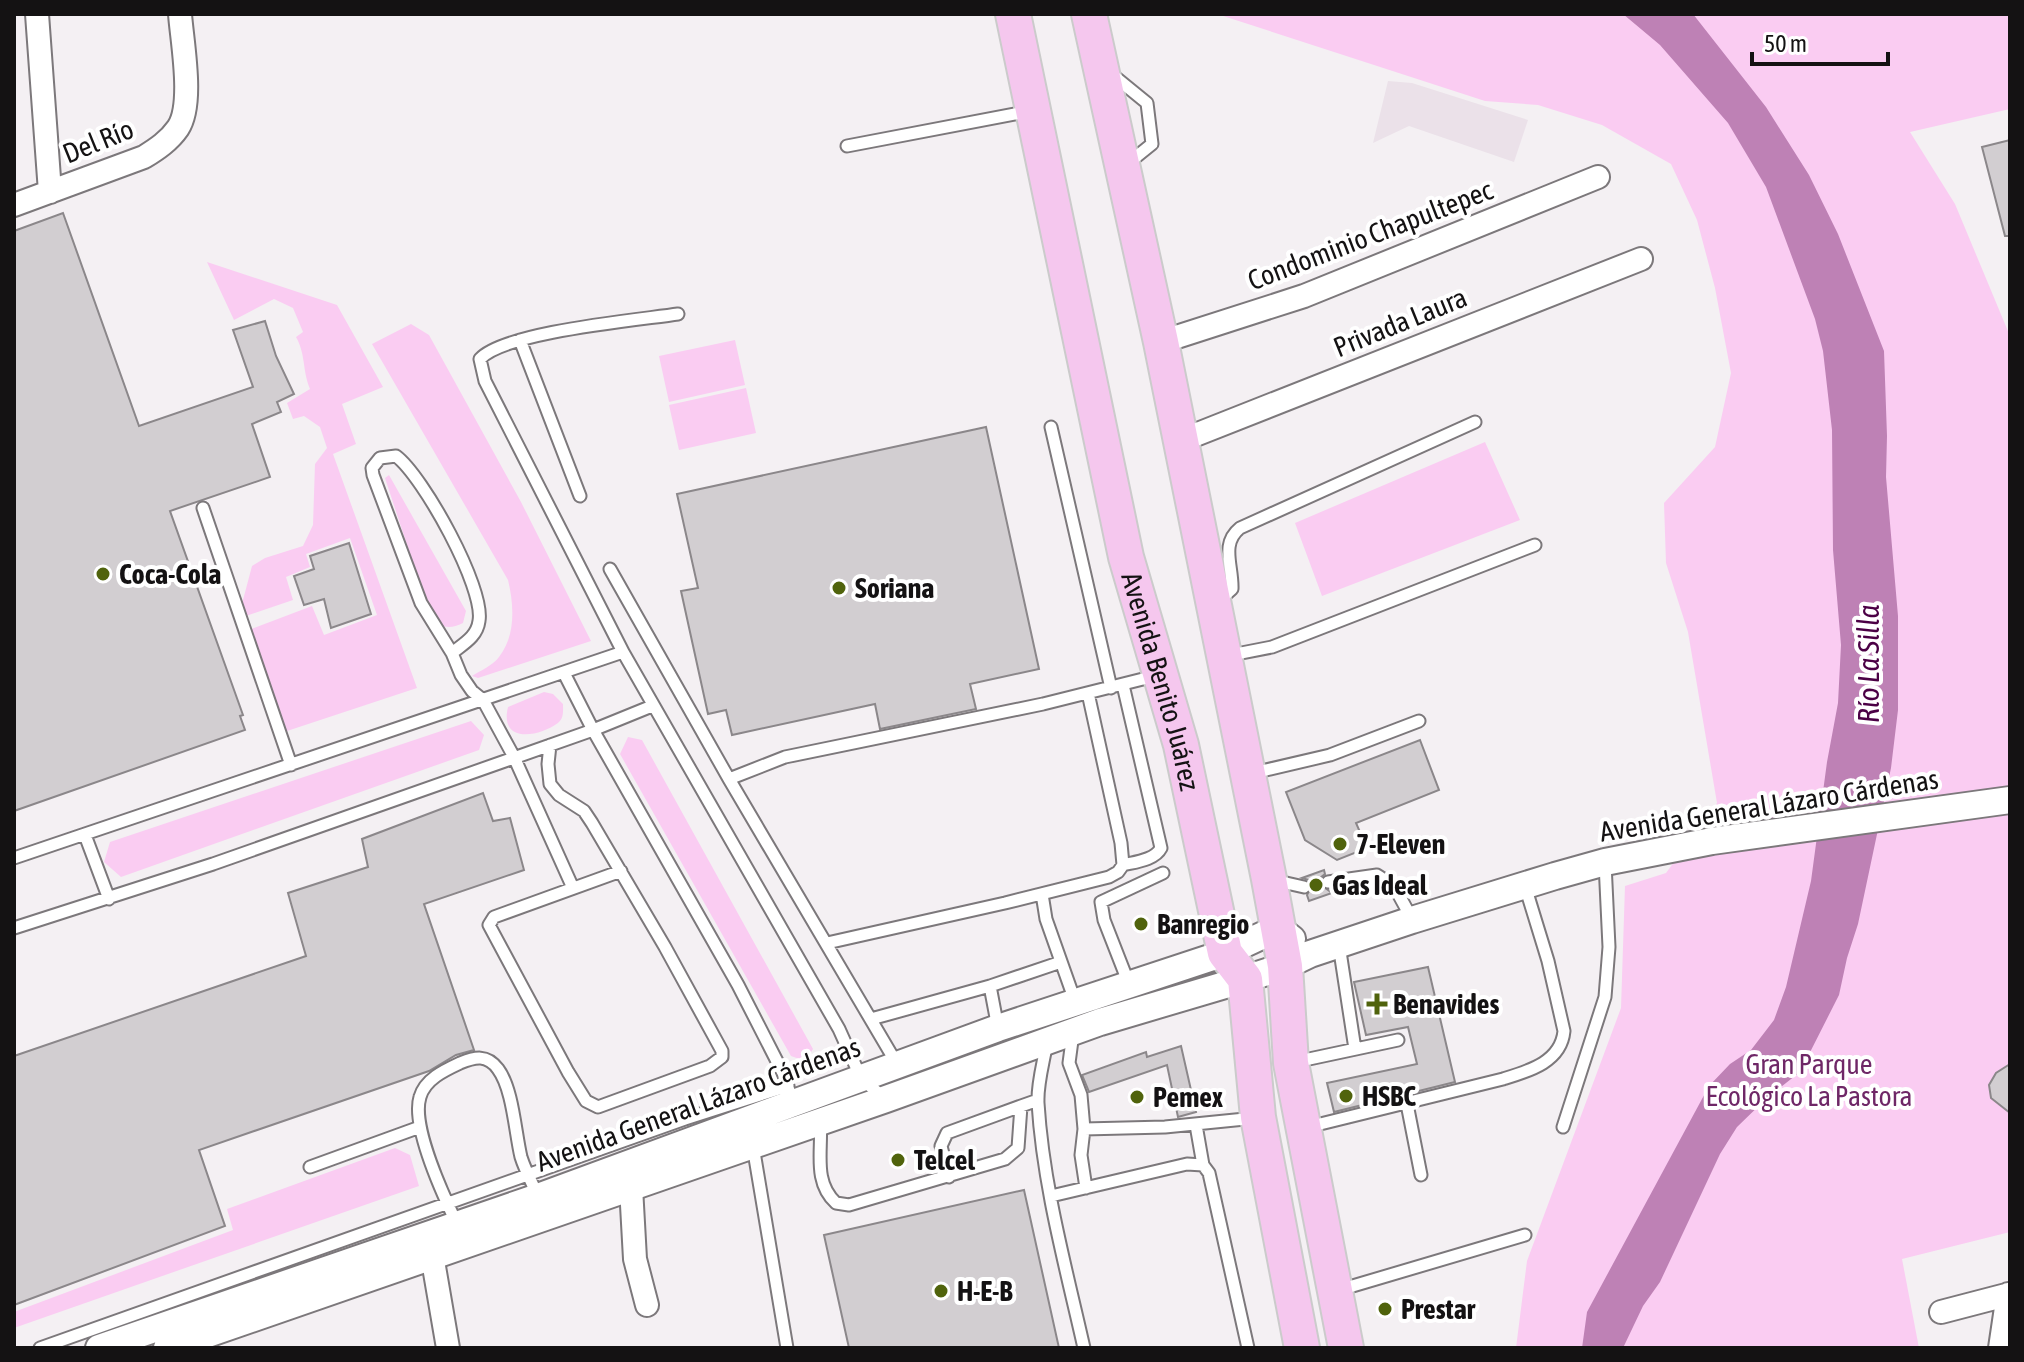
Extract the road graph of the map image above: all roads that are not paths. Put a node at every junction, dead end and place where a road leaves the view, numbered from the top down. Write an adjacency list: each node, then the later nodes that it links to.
1 (37, 14): 8 (street)
2 (180, 14): 8 (street, Del Río)
3 (1013, 14): 5 (main road, Avenida Benito Juárez)
4 (1089, 14): 13 (main road)
5 (1034, 110): 6 (lane); 26 (main road, Avenida Benito Juárez)
6 (847, 146)
7 (1598, 177): 13 (street, Condominio Chapultepec)
8 (50, 192): 9 (street, Del Río)
9 (14, 205)
10 (1641, 259): 16 (street, Privada Laura)
11 (678, 314): 12 (lane)
12 (520, 340): 17 (lane); 22 (lane)
13 (1161, 342): 16 (main road)
14 (1475, 422): 21 (lane)
15 (1051, 427): 27 (lane)
16 (1180, 441): 21 (main road)
17 (580, 496)
18 (203, 508): 35 (lane)
19 (1535, 545): 24 (lane)
20 (610, 569): 37 (lane)
21 (1212, 592): 24 (main road)
22 (623, 652): 25 (lane); 30 (lane)
23 (452, 653): 23 (lane); 29 (lane)
24 (1225, 656): 36 (main road)
25 (564, 673): 29 (lane); 32 (lane)
26 (1161, 675): 27 (lane); 61 (main road, Avenida Benito Juárez)
27 (1117, 686): 28 (lane); 44 (lane)
28 (1088, 693): 37 (lane); 44 (lane)
29 (483, 700): 34 (lane); 35 (lane)
30 (652, 706): 32 (lane); 74 (lane)
31 (1419, 721): 36 (lane)
32 (593, 730): 33 (lane); 75 (lane)
33 (550, 745): 34 (lane); 38 (lane)
34 (514, 757): 40 (lane); 53 (lane)
35 (291, 765): 41 (lane)
36 (1248, 774): 47 (main road)
37 (729, 779): 57 (lane)
38 (557, 793): 40 (lane); 45 (lane)
39 (2008, 800): 43 (street, Avenida General Lázaro Cárdenas)
40 (536, 802): 51 (lane)
41 (85, 835): 42 (lane); 53 (lane)
42 (14, 858)
43 (1605, 862): 49 (street, Avenida General Lázaro Cárdenas); 84 (lane)
44 (1123, 865): 52 (lane)
45 (621, 871): 51 (lane); 51 (lane)
46 (1163, 873): 62 (lane)
47 (1269, 879): 50 (lane); 56 (main road)
48 (1328, 882): 54 (lane)
49 (1525, 885): 54 (street, Avenida General Lázaro Cárdenas); 78 (lane)
50 (1304, 887)
51 (573, 888)
52 (1042, 894): 57 (lane); 60 (lane)
53 (109, 899): 55 (lane)
54 (1412, 920): 58 (street, Avenida General Lázaro Cárdenas)
55 (14, 928)
56 (1278, 928): 59 (main road); 61 (street, Avenida General Lázaro Cárdenas)
57 (827, 943): 65 (lane)
58 (1339, 945): 59 (street, Avenida General Lázaro Cárdenas); 70 (lane)
59 (1298, 960): 61 (street, Avenida General Lázaro Cárdenas); 72 (main road)
60 (1061, 962): 63 (lane); 64 (lane)
61 (1235, 966): 62 (street, Avenida General Lázaro Cárdenas); 67 (street, Avenida General Lázaro Cárdenas); 80 (main road, Avenida Benito Juárez)
62 (1129, 984): 64 (street, Avenida General Lázaro Cárdenas)
63 (990, 986): 65 (lane); 66 (lane)
64 (1075, 1002): 66 (street, Avenida General Lázaro Cárdenas)
65 (871, 1019): 73 (lane)
66 (998, 1028): 71 (lane); 73 (street, Avenida General Lázaro Cárdenas)
67 (1073, 1032): 69 (street, Avenida General Lázaro Cárdenas); 86 (lane)
68 (1398, 1040): 70 (lane)
69 (1047, 1041): 71 (street, Avenida General Lázaro Cárdenas); 77 (lane)
70 (1355, 1049): 72 (lane)
71 (1016, 1052): 76 (street, Avenida General Lázaro Cárdenas)
72 (1291, 1063): 85 (main road)
73 (897, 1065): 74 (street, Avenida General Lázaro Cárdenas)
74 (861, 1078): 75 (street, Avenida General Lázaro Cárdenas); 76 (lane)
75 (791, 1095): 81 (lane); 87 (street, Avenida General Lázaro Cárdenas); 92 (lane)
76 (886, 1099): 81 (street, Avenida General Lázaro Cárdenas)
77 (1038, 1100): 79 (lane); 95 (lane)
78 (1407, 1104): 85 (lane); 90 (lane)
79 (1021, 1106): 91 (lane); 91 (lane)
80 (1258, 1117): 82 (lane); 110 (main road, Avenida Benito Juárez)
81 (821, 1122): 87 (street, Avenida General Lázaro Cárdenas); 91 (lane)
82 (1196, 1125): 86 (lane); 88 (lane)
83 (420, 1127): 89 (lane); 92 (lane); 96 (lane)
84 (1563, 1127)
85 (1303, 1128): 99 (main road)
86 (1084, 1129): 94 (lane)
87 (751, 1133): 92 (street, Avenida General Lázaro Cárdenas); 93 (street, Avenida General Lázaro Cárdenas); 107 (lane)
88 (1203, 1165): 94 (lane); 109 (lane)
89 (310, 1167)
90 (1421, 1175)
91 (949, 1177)
92 (533, 1185): 96 (street, Avenida General Lázaro Cárdenas)
93 (631, 1187): 98 (street, Avenida General Lázaro Cárdenas); 101 (street)
94 (1086, 1188): 95 (lane)
95 (1051, 1196): 108 (lane)
96 (452, 1214): 103 (lane); 104 (street, Avenida General Lázaro Cárdenas)
97 (1525, 1235): 99 (lane)
98 (432, 1255): 105 (street, Avenida General Lázaro Cárdenas); 106 (street)
99 (1335, 1292): 111 (main road)
100 (2009, 1294): 102 (street); 112 (street)
101 (647, 1305)
102 (1941, 1312)
103 (40, 1348)
104 (99, 1348)
105 (168, 1348)
106 (448, 1348)
107 (787, 1348)
108 (1084, 1348)
109 (1248, 1348)
110 (1302, 1348)
111 (1346, 1348)
112 (2000, 1348)

